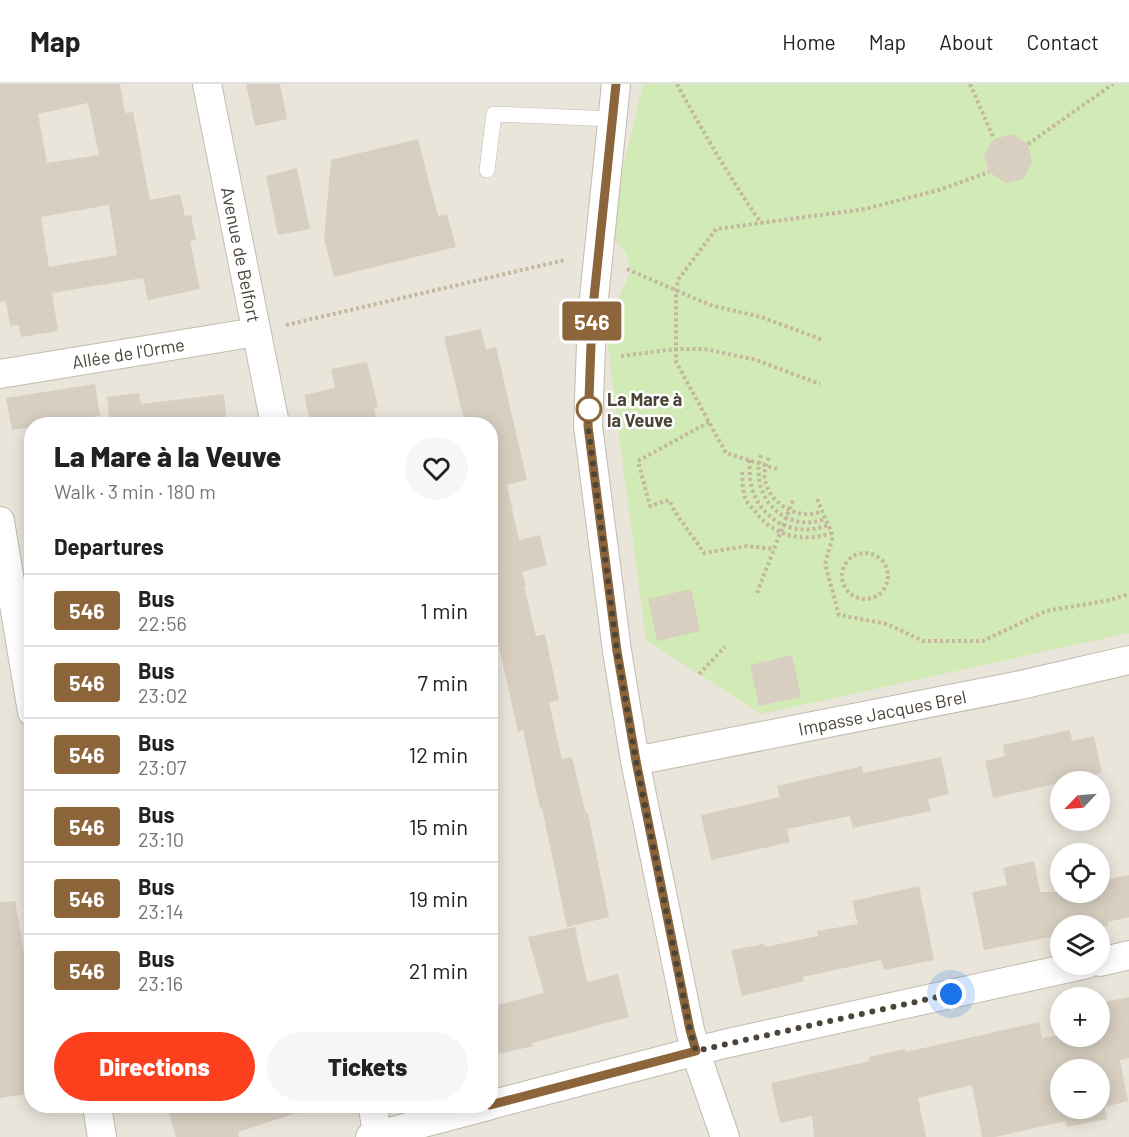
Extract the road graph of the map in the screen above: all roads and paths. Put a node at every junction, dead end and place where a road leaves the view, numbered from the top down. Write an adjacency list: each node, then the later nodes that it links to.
1 (207, 84): 14 (street, Avenue de Belfort)
2 (616, 84): 6 (street)
3 (677, 84): 11 (path)
4 (970, 84): 7 (path)
5 (1113, 84): 8 (path)
6 (613, 119): 9 (lane); 12 (street)
7 (994, 139)
8 (1028, 144)
9 (487, 170)
10 (988, 172): 11 (path)
11 (761, 223): 13 (path)
12 (598, 253): 13 (path); 14 (path); 47 (street)
13 (676, 291): 15 (path); 16 (path)
14 (256, 332): 18 (street, Allée de l'Orme); 20 (street, Avenue de Belfort)
15 (823, 340)
16 (676, 349): 17 (path); 19 (path); 21 (path)
17 (620, 356)
18 (0, 374)
19 (820, 384)
20 (274, 417)
21 (709, 422): 24 (path); 39 (path)
22 (761, 455): 25 (path)
23 (768, 458): 26 (path)
24 (749, 460): 25 (path); 36 (path)
25 (759, 463): 26 (path); 33 (path)
26 (766, 465): 27 (path); 31 (path)
27 (777, 469)
28 (742, 472): 38 (path)
29 (817, 499): 32 (path)
30 (793, 500): 31 (path)
31 (789, 510): 32 (path); 33 (path)
32 (822, 511): 34 (path)
33 (786, 518): 34 (path); 36 (path)
34 (825, 519): 38 (path)
35 (0, 521): 45 (street)
36 (783, 525): 37 (path); 39 (path)
37 (828, 525)
38 (831, 533): 42 (path)
39 (774, 549): 41 (path)
40 (888, 578): 40 (path)
41 (757, 593)
42 (1129, 594)
43 (724, 647): 46 (path)
44 (1129, 660): 47 (street, Impasse Jacques Brel)
45 (24, 664)
46 (699, 674)
47 (636, 761): 51 (street)
48 (1129, 955): 49 (street)
49 (1110, 960)
50 (1050, 972): 51 (street)
51 (696, 1051): 52 (street); 58 (street)
52 (498, 1103)
53 (97, 1113): 57 (street)
54 (374, 1113): 56 (street)
55 (460, 1113): 56 (street)
56 (375, 1136)
57 (102, 1137)
58 (725, 1137)

